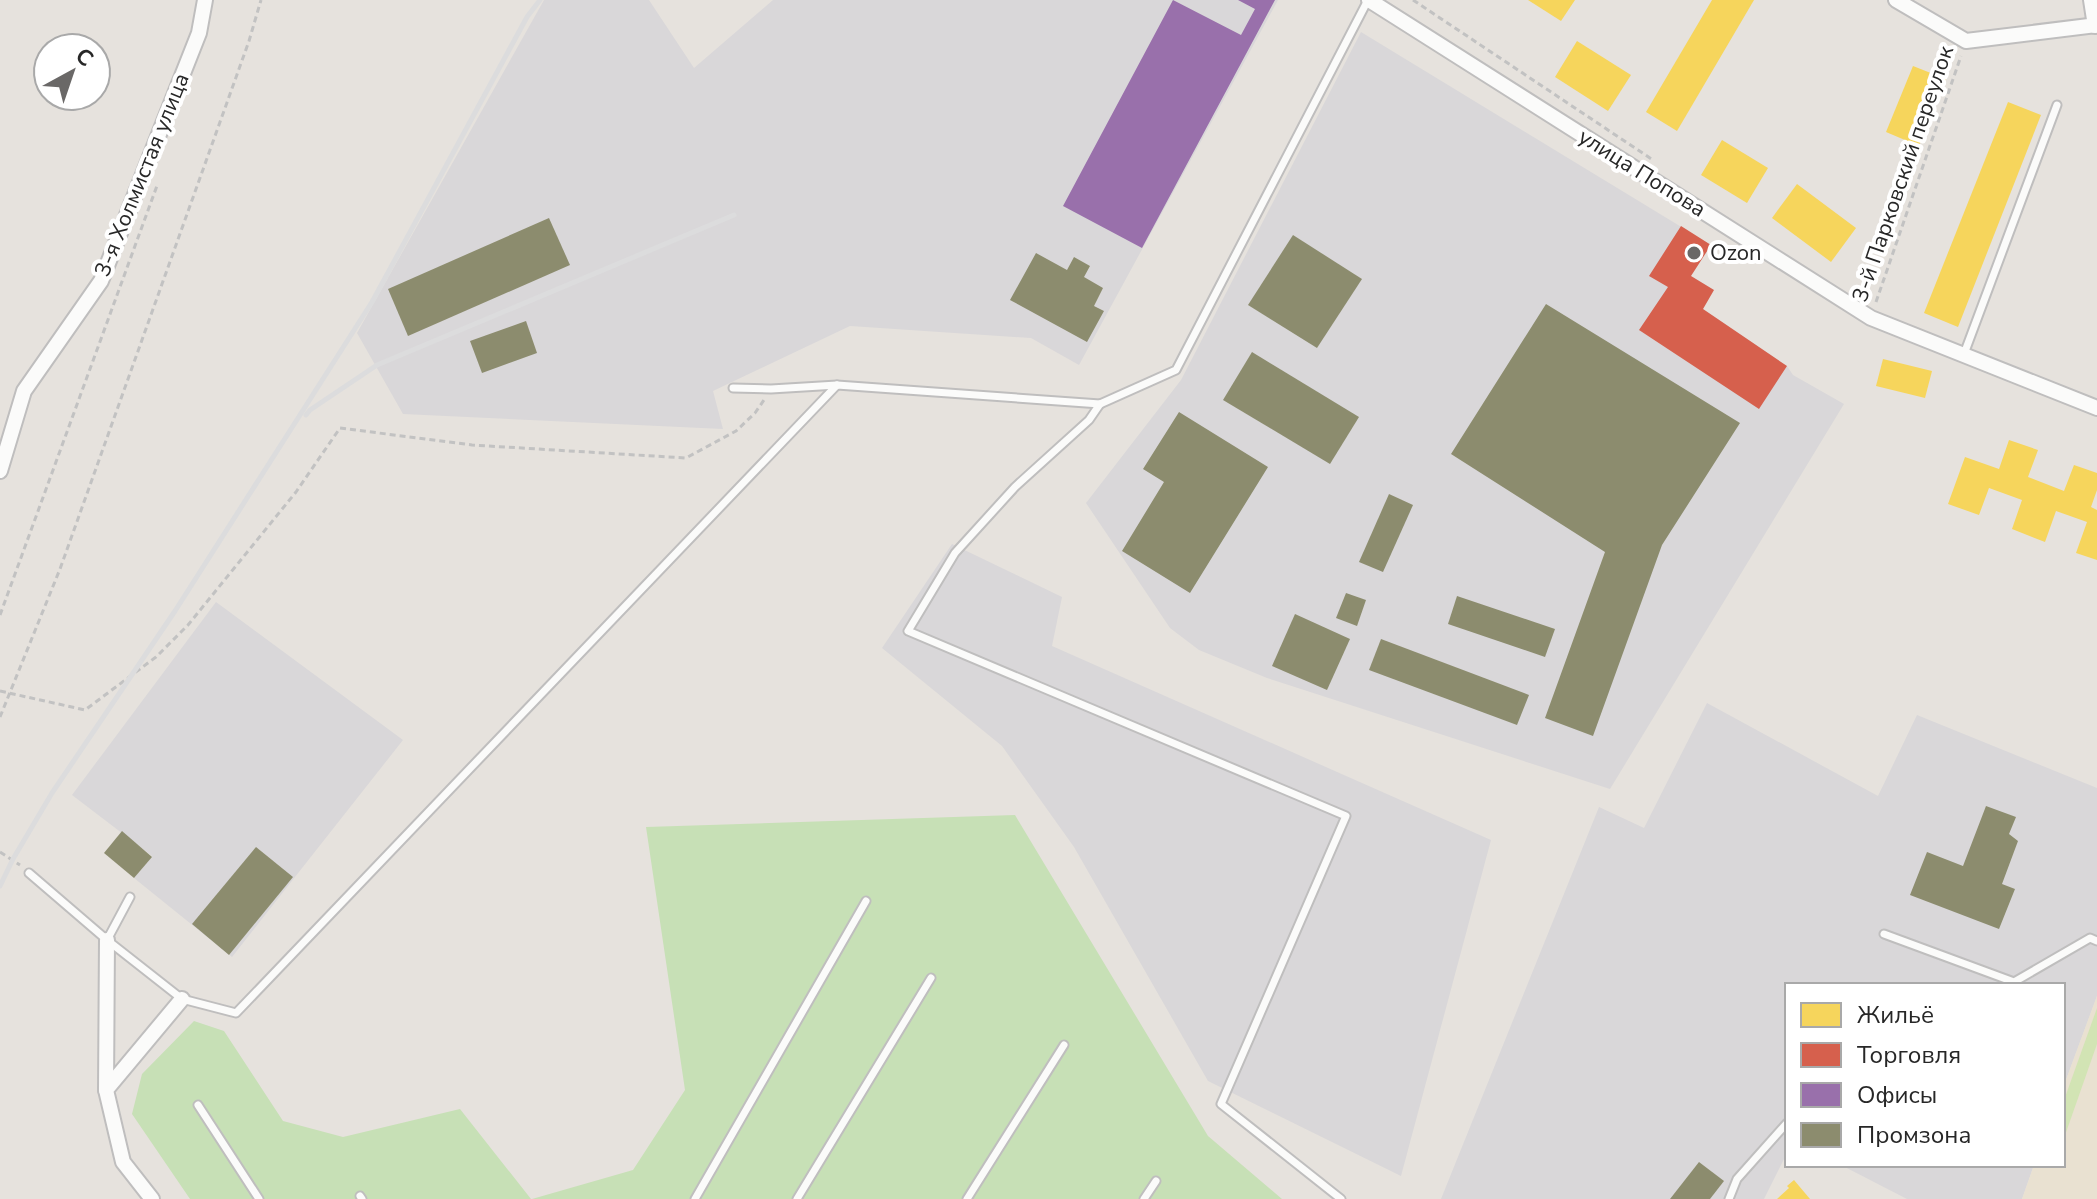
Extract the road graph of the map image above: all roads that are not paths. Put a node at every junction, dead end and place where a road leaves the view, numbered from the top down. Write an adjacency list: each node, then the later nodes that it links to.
1 (205, 0): 12 (street, 3-я Холмистая улица)
2 (1368, 0): 7 (street, улица Попова); 10 (lane)
3 (2091, 0): 5 (street)
4 (1898, 1): 5 (street)
5 (2096, 25)
6 (2057, 105): 7 (lane)
7 (1964, 357): 11 (street, улица Попова)
8 (837, 385): 9 (lane); 10 (lane); 20 (lane)
9 (733, 388)
10 (1100, 404): 32 (lane)
11 (2097, 408)
12 (0, 471)
13 (29, 873): 17 (lane)
14 (130, 897): 17 (lane)
15 (866, 901): 28 (lane)
16 (1884, 934): 18 (lane)
17 (107, 940): 20 (lane); 22 (street)
18 (2097, 941)
19 (931, 978): 29 (lane)
20 (182, 999): 22 (street)
21 (1064, 1045): 30 (lane)
22 (106, 1090): 26 (street)
23 (198, 1105): 27 (lane)
24 (1785, 1125): 33 (lane)
25 (1156, 1181): 31 (lane)
26 (152, 1199)
27 (259, 1199)
28 (695, 1199)
29 (797, 1199)
30 (967, 1199)
31 (1144, 1199)
32 (1341, 1199)
33 (1729, 1199)

